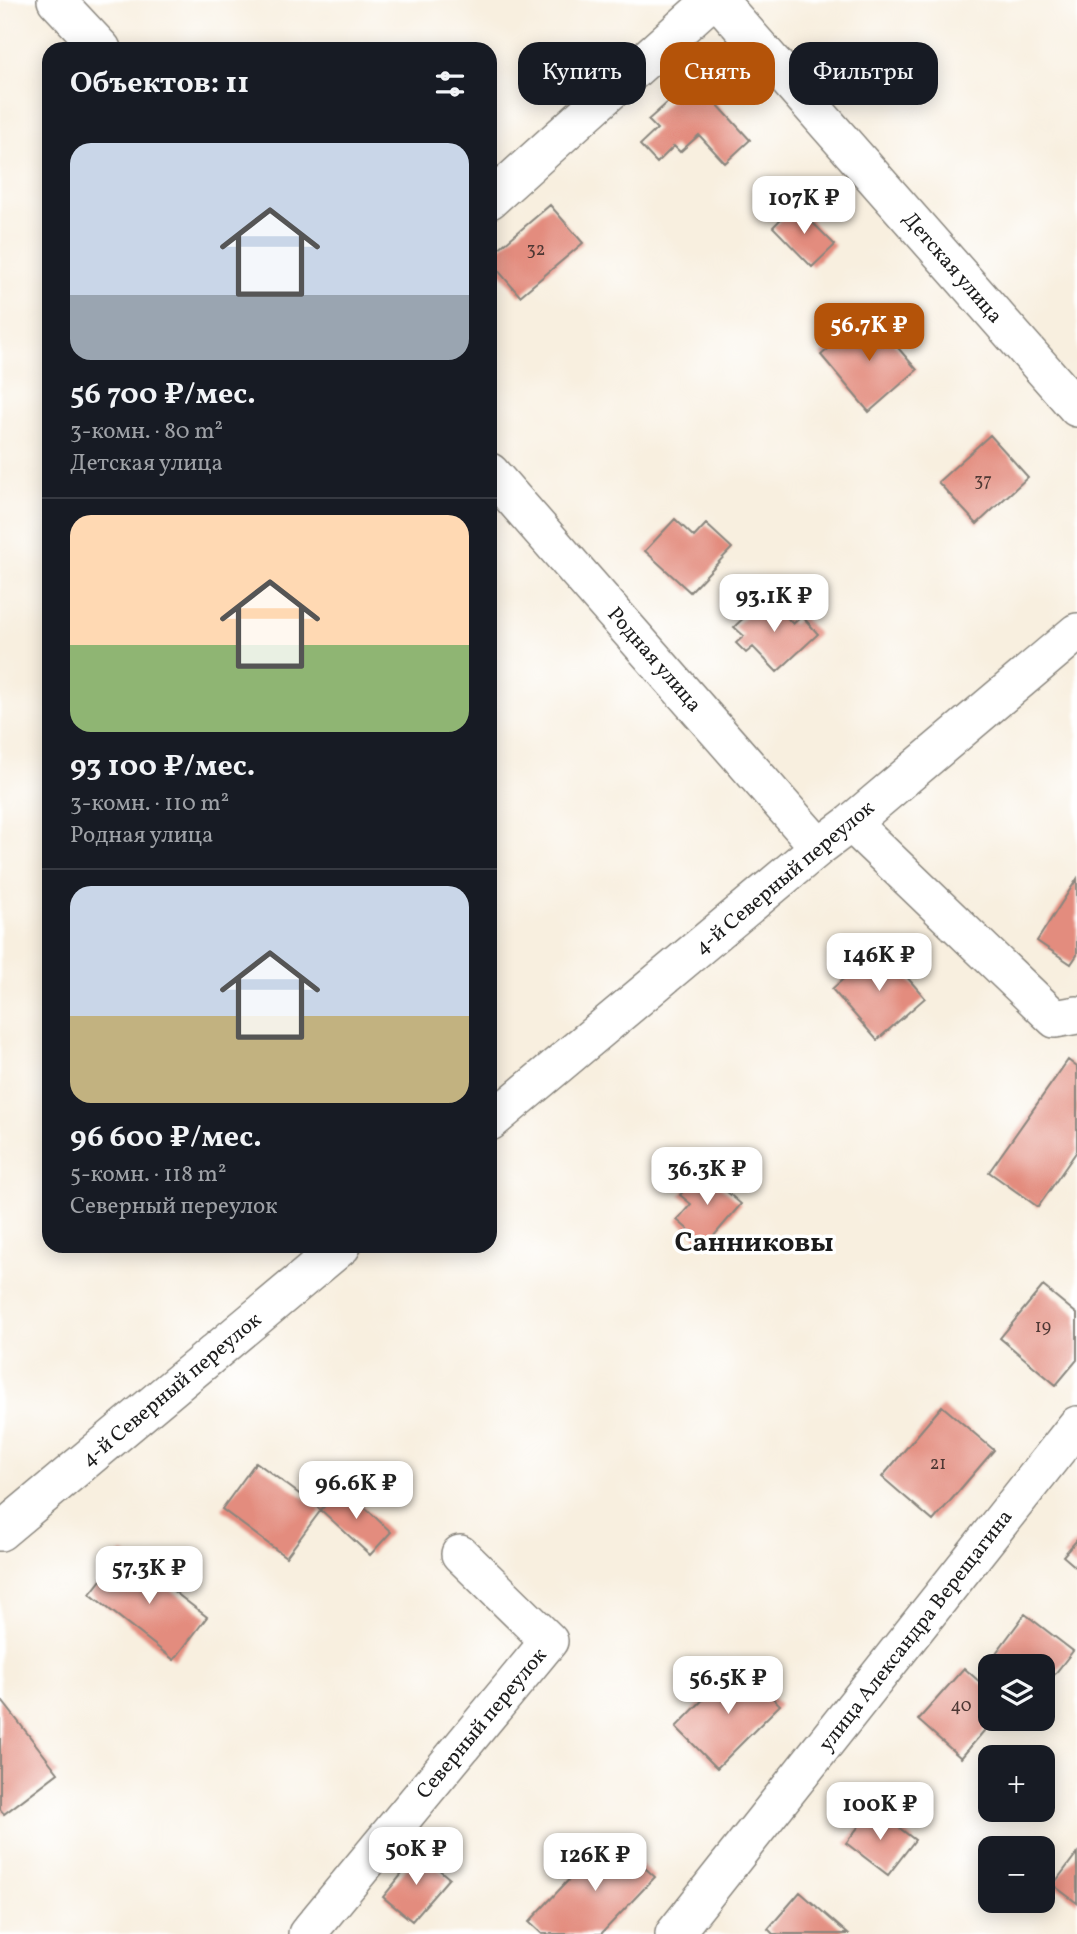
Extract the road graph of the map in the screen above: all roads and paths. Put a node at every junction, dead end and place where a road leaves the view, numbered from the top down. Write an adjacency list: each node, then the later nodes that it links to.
1 (56, 0): 4 (street)
2 (712, 0): 5 (street)
3 (718, 0): 6 (street, Детская улица)
4 (95, 42)
5 (497, 194)
6 (1077, 408)
7 (497, 480): 10 (street, Родная улица)
8 (1077, 632): 9 (street, 4-й Северный переулок)
9 (851, 823): 10 (street, 4-й Северный переулок); 11 (street)
10 (819, 847): 12 (street, 4-й Северный переулок)
11 (1077, 1015)
12 (497, 1116)
13 (334, 1253): 15 (street, 4-й Северный переулок)
14 (1077, 1425): 18 (street, улица Александра Верещагина)
15 (0, 1532)
16 (460, 1555): 17 (street, Северный переулок)
17 (307, 1934)
18 (674, 1934)

